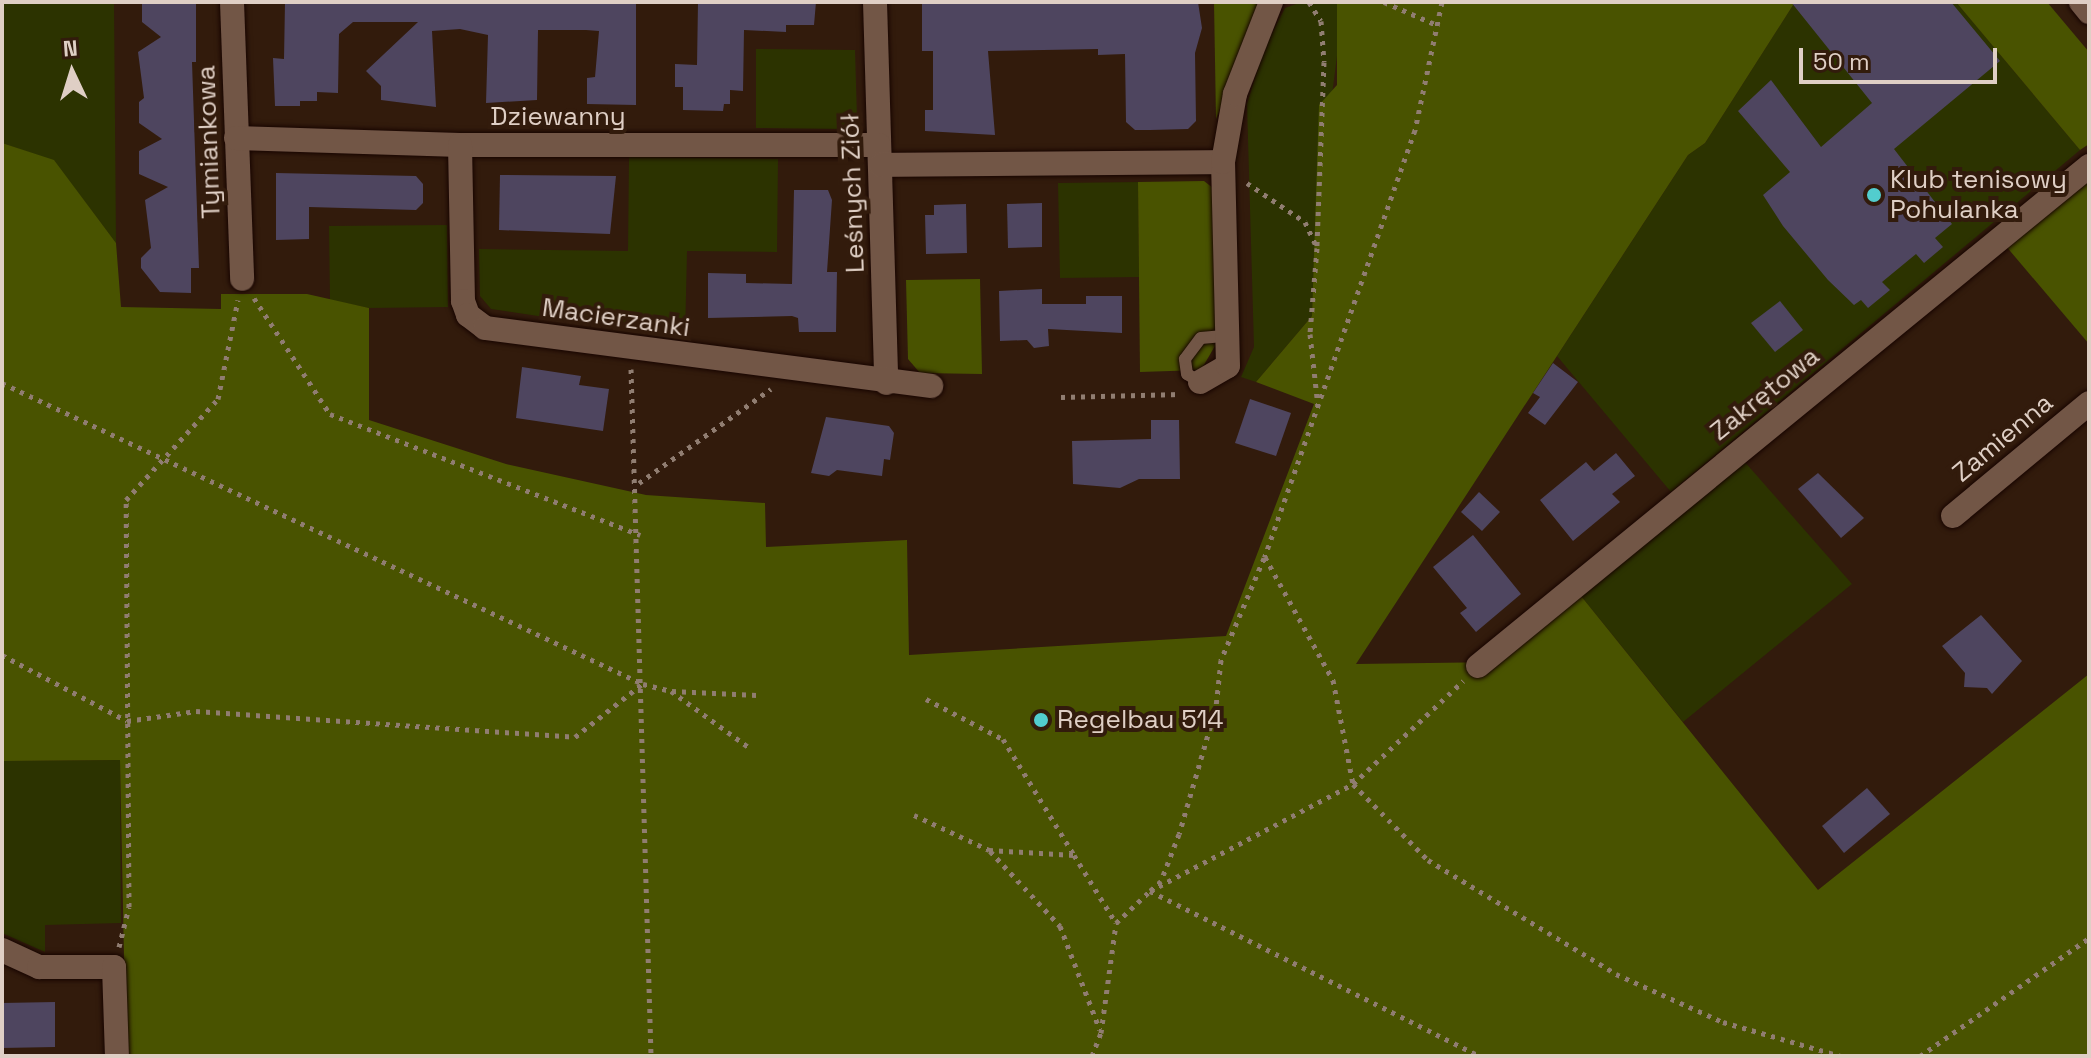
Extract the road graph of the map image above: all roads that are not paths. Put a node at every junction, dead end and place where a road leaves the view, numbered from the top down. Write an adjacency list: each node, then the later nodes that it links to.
1 (232, 2): 6 (street, Tymiankowa)
2 (875, 2): 8 (street, Leśnych Ziół)
3 (1271, 2): 9 (street)
4 (2081, 2): 5 (street)
5 (2089, 12)
6 (236, 138): 7 (street, Dziewanny); 11 (street, Tymiankowa)
7 (460, 145): 8 (street, Dziewanny); 13 (street, Macierzanki)
8 (880, 155): 9 (street, Dziewanny); 13 (street, Leśnych Ziół)
9 (1223, 164): 12 (street)
10 (2089, 166): 17 (street, Zakrętowa)
11 (242, 279)
12 (1200, 382)
13 (886, 383): 14 (street, Macierzanki)
14 (931, 386)
15 (2089, 403): 16 (street, Zamienna)
16 (1953, 516)
17 (1478, 666)
18 (2, 950): 19 (street)
19 (117, 1056)

